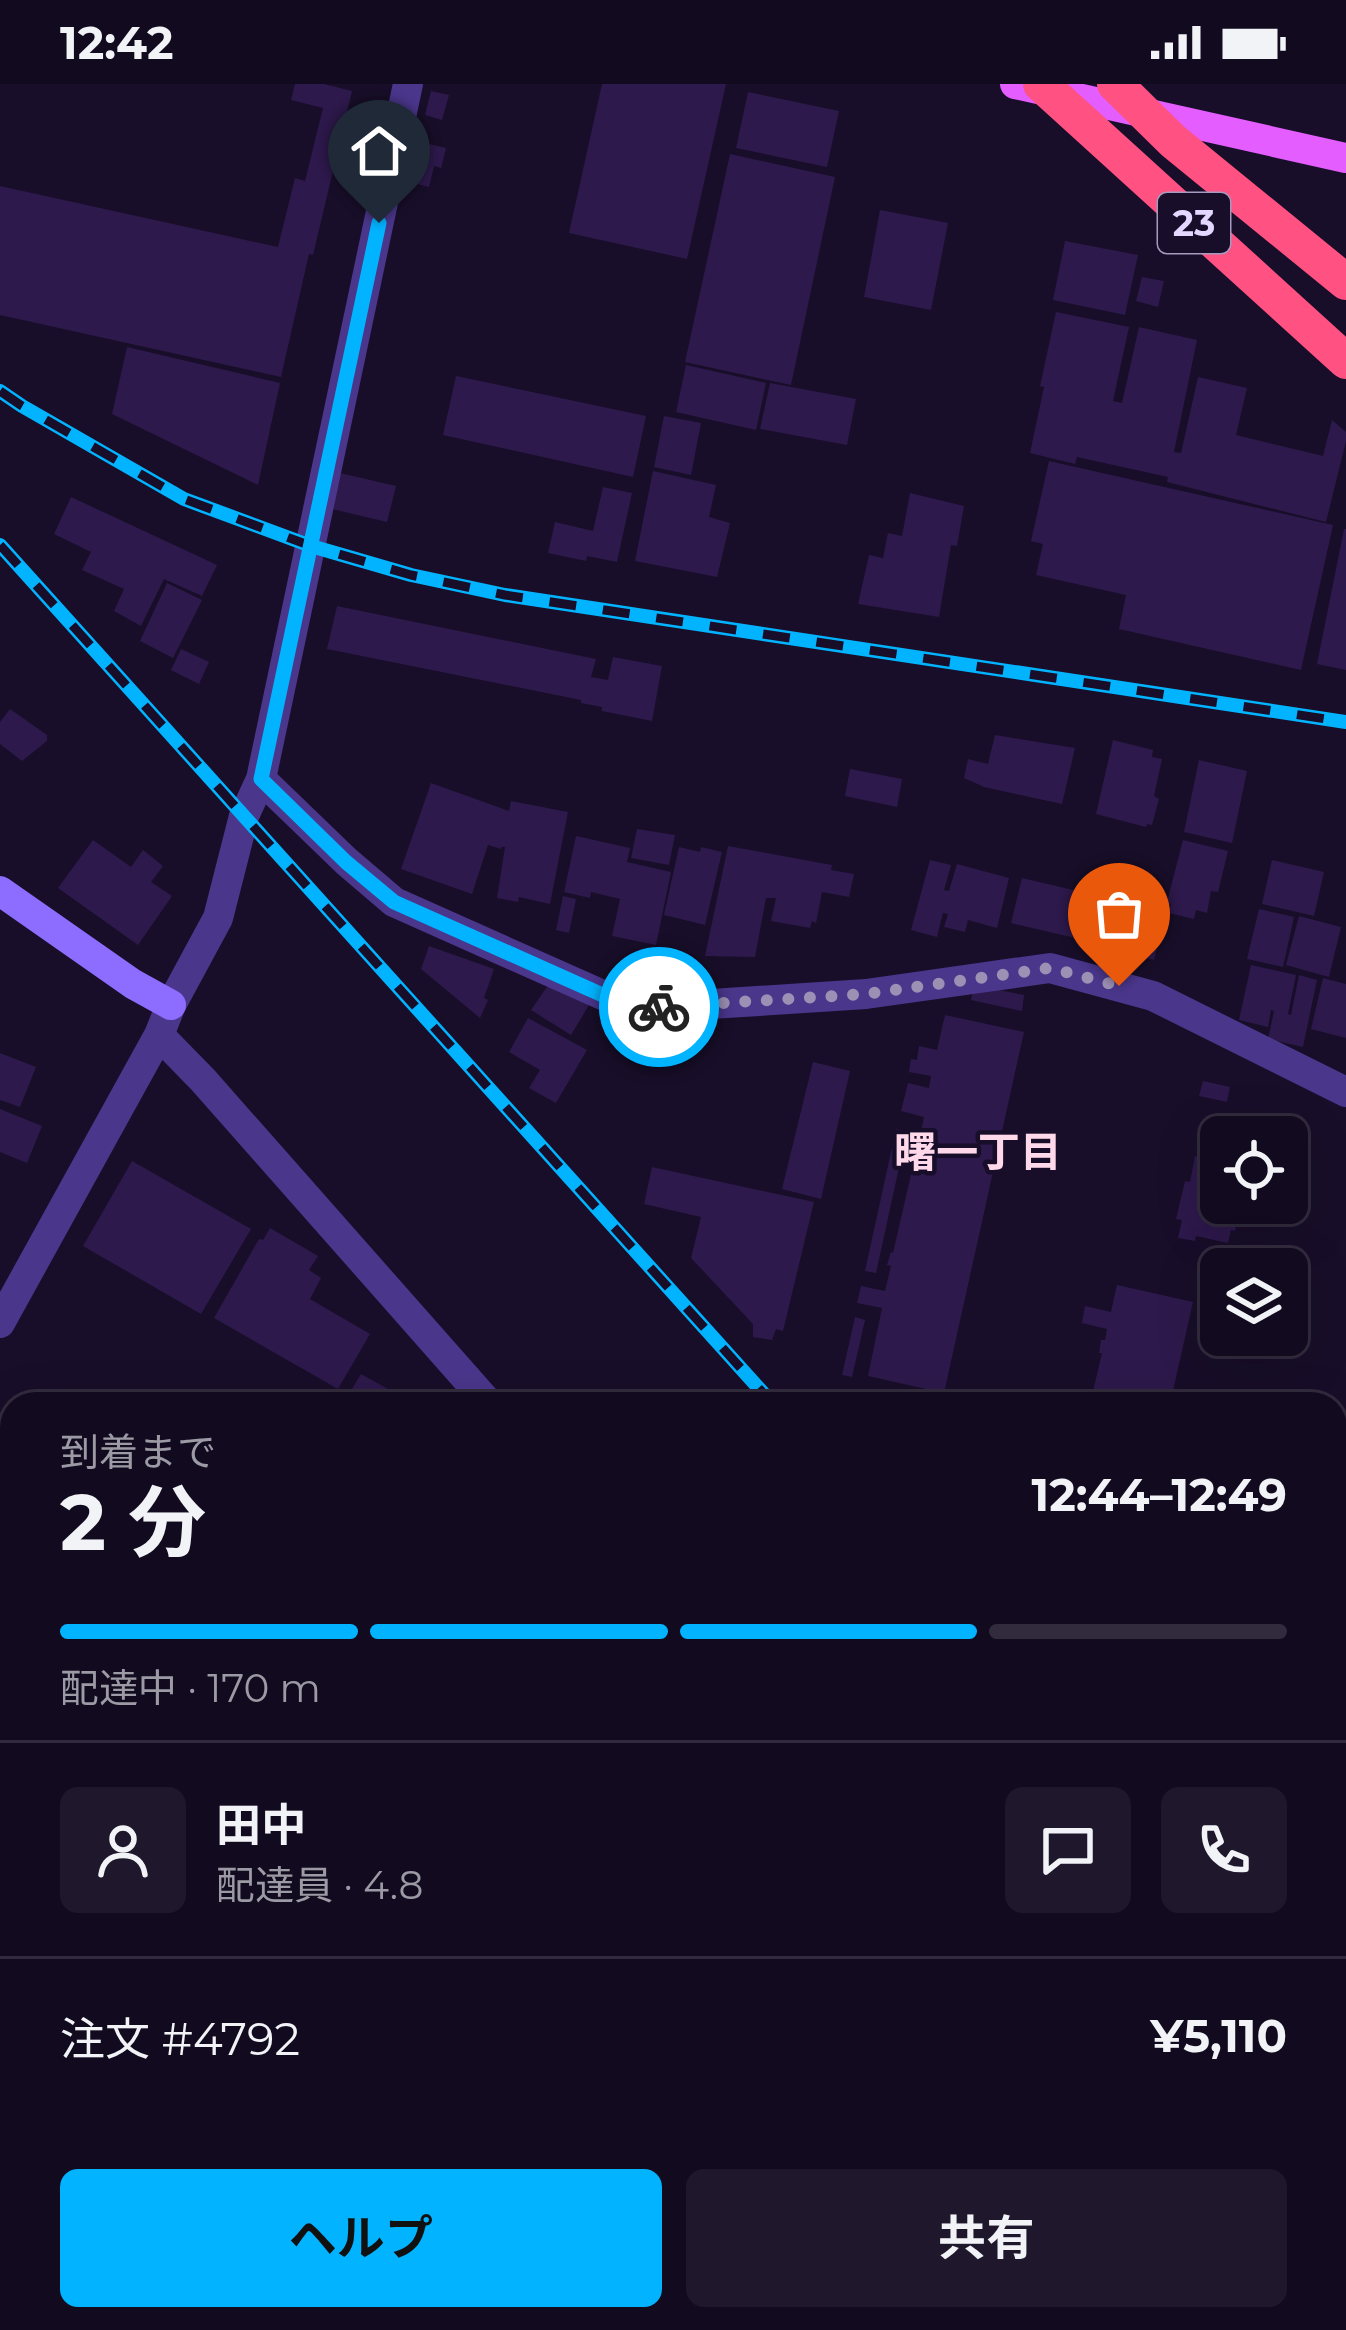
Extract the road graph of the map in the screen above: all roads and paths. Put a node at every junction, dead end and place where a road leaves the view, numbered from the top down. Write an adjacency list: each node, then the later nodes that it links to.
1 (408, 84): 8 (street)
2 (1015, 84): 5 (main road)
3 (1041, 84): 7 (highway, 23, bridge)
4 (1115, 84): 6 (highway, 23, bridge)
5 (1346, 158)
6 (1346, 282)
7 (1346, 361)
8 (261, 779): 10 (street); 12 (street)
9 (0, 891): 10 (street)
10 (171, 1005): 11 (street)
11 (160, 1035): 13 (street); 14 (street)
12 (1346, 1092)
13 (0, 1323)
14 (478, 1392)

